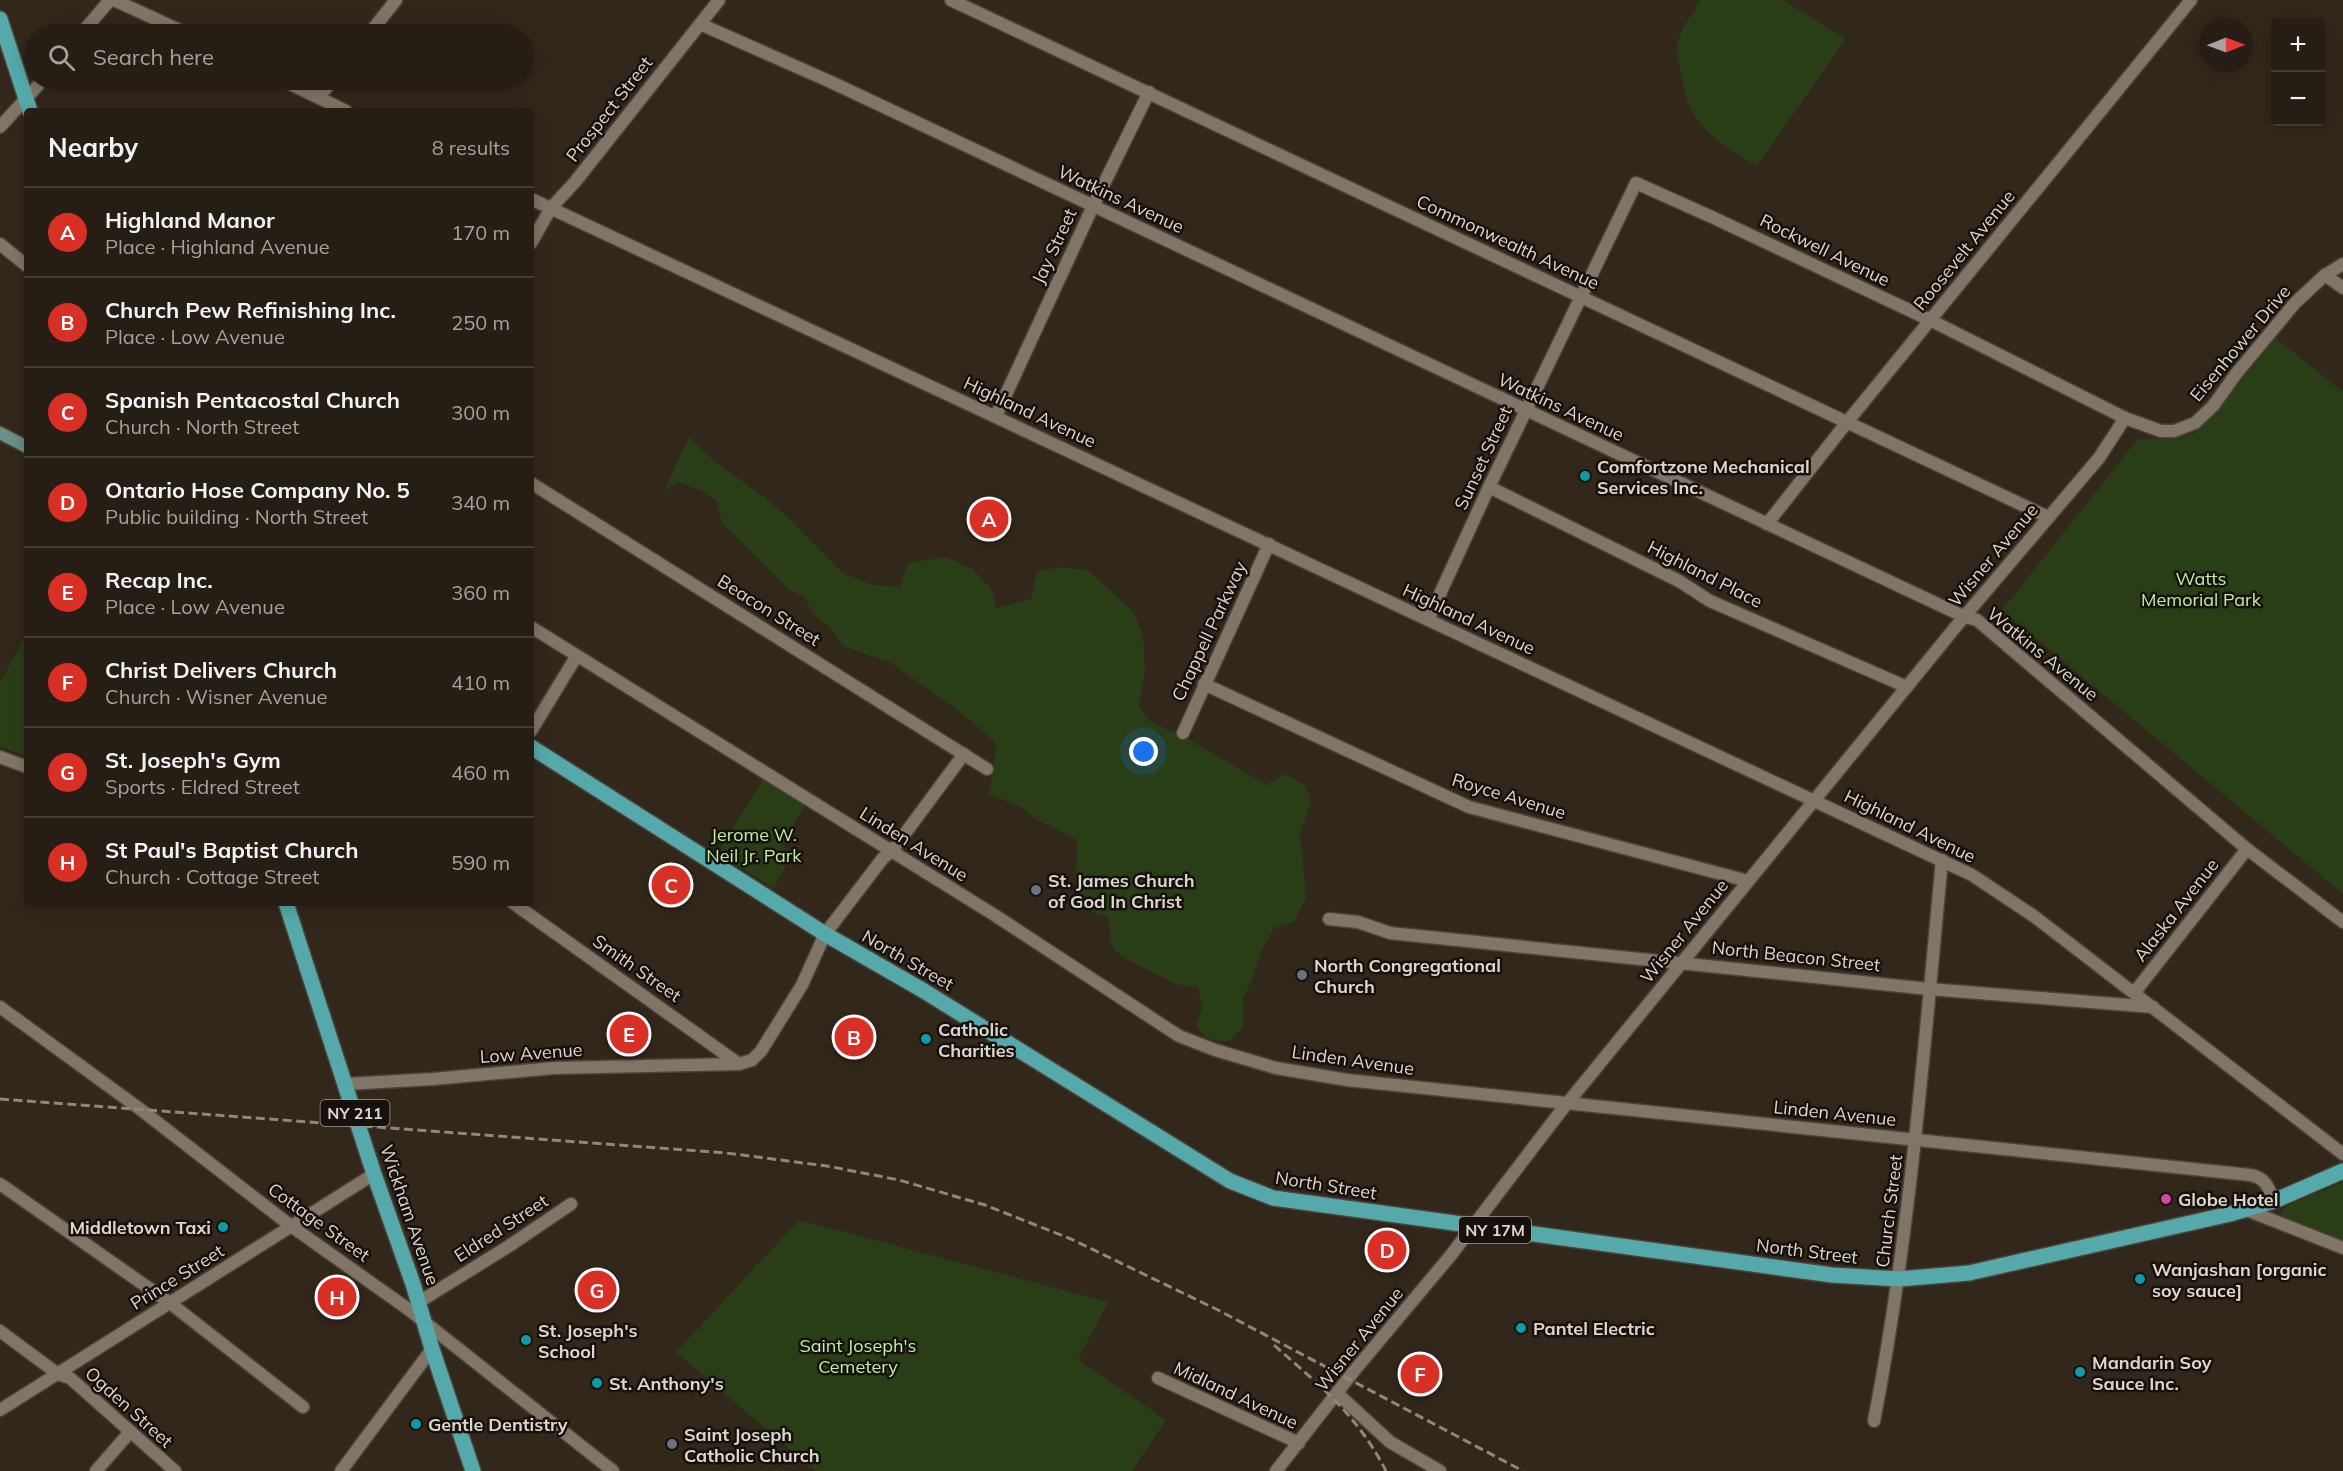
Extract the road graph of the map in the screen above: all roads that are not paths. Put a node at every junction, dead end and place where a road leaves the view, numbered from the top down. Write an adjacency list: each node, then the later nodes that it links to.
1 (112, 0): 6 (street); 8 (street)
2 (396, 0): 10 (street)
3 (719, 0): 11 (street, Prospect Street)
4 (951, 0): 15 (street, Commonwealth Avenue)
5 (2191, 0): 32 (street, Roosevelt Avenue)
6 (129, 3): 9 (street)
7 (0, 19): 17 (main road)
8 (90, 24)
9 (169, 24)
10 (377, 24)
11 (700, 24): 23 (street, Watkins Avenue); 24 (street, Prospect Street)
12 (37, 90): 17 (street)
13 (304, 90): 16 (street)
14 (325, 90): 16 (street)
15 (1149, 92): 23 (street, Jay Street); 31 (street, Commonwealth Avenue)
16 (319, 97): 19 (street)
17 (28, 105)
18 (24, 108): 20 (street)
19 (340, 108)
20 (0, 127)
21 (1636, 183): 31 (street, Sunset Street); 32 (street, Rockwell Avenue)
22 (534, 200): 24 (street, Highland Avenue)
23 (1093, 206): 33 (street, Watkins Avenue); 34 (street, Jay Street)
24 (551, 208): 25 (street, Prospect Street); 34 (street, Highland Avenue)
25 (534, 238)
26 (0, 244): 27 (street)
27 (24, 264)
28 (2343, 264): 29 (street, Eisenhower Drive)
29 (2325, 275): 30 (street); 35 (street, Eisenhower Drive)
30 (2343, 288)
31 (1581, 296): 33 (street, Sunset Street); 36 (street, Commonwealth Avenue)
32 (1929, 320): 35 (street, Rockwell Avenue); 36 (street, Roosevelt Avenue)
33 (1526, 410): 40 (street, Sunset Street); 42 (street, Watkins Avenue)
34 (996, 416): 43 (street, Highland Avenue)
35 (2125, 418): 41 (street, Wisner Avenue)
36 (1848, 421): 41 (street, Commonwealth Avenue); 42 (street, Roosevelt Avenue)
37 (0, 433): 38 (main road)
38 (24, 445)
39 (534, 485): 53 (street, Beacon Street)
40 (1489, 487): 45 (street, Sunset Street); 49 (street, Highland Place)
41 (2049, 517): 44 (street, Wisner Avenue)
42 (1767, 524): 44 (street, Watkins Avenue)
43 (1269, 544): 45 (street, Highland Avenue); 48 (street, Chappell Parkway)
44 (1965, 617): 49 (street, Wisner Avenue); 58 (street, Watkins Avenue)
45 (1428, 620): 57 (street, Highland Avenue)
46 (534, 629): 47 (street, Linden Avenue)
47 (576, 657): 50 (street); 59 (street, Linden Avenue)
48 (1204, 684): 51 (street, Chappell Parkway); 61 (street, Royce Avenue)
49 (1907, 687): 57 (street, Wisner Avenue)
50 (534, 726)
51 (1183, 733)
52 (534, 749): 66 (main road, North Street / NY 17M)
53 (964, 754): 56 (street, Beacon Street); 59 (street)
54 (0, 757): 55 (street)
55 (24, 766)
56 (987, 769)
57 (1816, 801): 60 (street, Highland Avenue); 61 (street, Wisner Avenue)
58 (2247, 849): 65 (street, Watkins Avenue); 69 (street, Alaska Avenue)
59 (892, 851): 66 (street); 74 (street, Linden Avenue)
60 (1942, 860): 68 (street, Church Street); 69 (street, Highland Avenue)
61 (1748, 881): 67 (street, Wisner Avenue)
62 (287, 906): 73 (main road, Wickham Avenue / NY 211)
63 (517, 906): 72 (street, Smith Street)
64 (1329, 919): 67 (street, North Beacon Street)
65 (2343, 922)
66 (825, 934): 72 (street); 84 (main road, North Street / NY 17M)
67 (1682, 963): 68 (street, North Beacon Street); 74 (street, Wisner Avenue)
68 (1929, 989): 71 (street, North Beacon Street); 75 (street, Church Street)
69 (2134, 993): 71 (street, Highland Avenue)
70 (0, 1007): 83 (street, Cottage Street)
71 (2153, 1008): 76 (street, Highland Avenue)
72 (739, 1064): 73 (street, Low Avenue)
73 (346, 1084): 78 (main road, Wickham Avenue / NY 211)
74 (1567, 1104): 75 (street, Linden Avenue); 84 (street, Wisner Avenue)
75 (1915, 1139): 80 (street, Linden Avenue); 86 (street, Church Street)
76 (2343, 1154)
77 (2343, 1171): 80 (main road, NY 17M)
78 (374, 1174): 83 (street, Prince Street); 87 (main road, Wickham Avenue / NY 211)
79 (0, 1184): 88 (street)
80 (2274, 1201): 82 (main road, NY 17M)
81 (571, 1204): 87 (street, Eldred Street)
82 (2237, 1211): 85 (street); 86 (main road, North Street / NY 17M)
83 (291, 1226): 88 (street, Prince Street); 89 (street, Cottage Street)
84 (1473, 1227): 86 (main road, North Street / NY 17M); 94 (street, Wisner Avenue)
85 (2343, 1248)
86 (1899, 1279): 97 (street, Church Street)
87 (419, 1302): 89 (main road, Wickham Avenue / NY 211)
88 (170, 1303): 92 (street, Prince Street); 95 (street)
89 (425, 1323): 91 (main road, Wickham Avenue / NY 211); 104 (street, Cottage Street)
90 (0, 1331): 92 (street, Ogden Street)
91 (432, 1349): 102 (street); 103 (main road, Wickham Avenue / NY 211)
92 (58, 1374): 96 (street, Prince Street); 98 (street, Ogden Street)
93 (1158, 1378): 99 (street, Midland Avenue)
94 (1338, 1394): 99 (street, Wisner Avenue); 106 (street)
95 (303, 1407)
96 (0, 1410)
97 (1874, 1421)
98 (130, 1432): 100 (street); 101 (street, Ogden Street)
99 (1299, 1443): 105 (street, Wisner Avenue)
100 (96, 1471)
101 (175, 1471)
102 (341, 1471)
103 (473, 1471)
104 (613, 1471)
105 (1276, 1471)
106 (1440, 1471)

